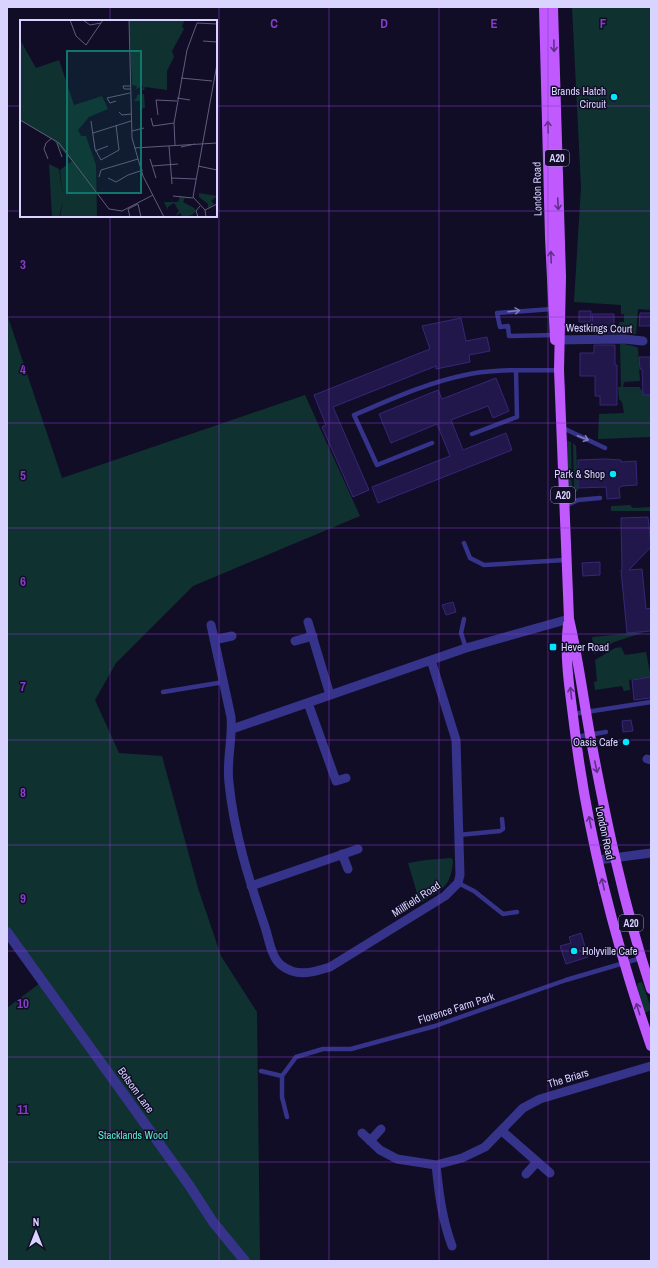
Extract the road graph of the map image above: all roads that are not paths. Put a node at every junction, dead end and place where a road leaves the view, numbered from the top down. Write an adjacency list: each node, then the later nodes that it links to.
1 (544, 7): 3 (main road, London Road / A20, one-way to 1)
2 (553, 7): 3 (main road, London Road / A20, one-way to 3)
3 (557, 309): 4 (main road, London Road / A20); 4 (lane, one-way to 3)
4 (558, 337): 5 (street, Westkings Court); 6 (main road, London Road / A20)
5 (643, 341)
6 (559, 370): 7 (lane); 8 (main road, London Road / A20)
7 (516, 371): 9 (lane); 10 (lane)
8 (561, 428): 11 (lane, one-way to 11); 13 (main road, London Road / A20)
9 (472, 434)
10 (432, 443)
11 (605, 448)
12 (600, 498): 13 (lane)
13 (564, 507): 15 (main road, London Road / A20)
14 (464, 543): 15 (lane)
15 (566, 560): 17 (main road, London Road / A20)
16 (464, 619): 24 (lane)
17 (569, 619): 24 (street); 31 (main road, London Road / A20); 32 (main road, London Road / A20, one-way to 17)
18 (308, 622): 21 (street)
19 (212, 625): 22 (street, Millfield Road)
20 (232, 636): 22 (street)
21 (312, 636): 23 (street); 28 (street)
22 (214, 640): 26 (street, Millfield Road)
23 (296, 641)
24 (466, 648): 25 (street)
25 (431, 660): 28 (street); 39 (street)
26 (224, 682): 27 (lane); 33 (street, Millfield Road)
27 (163, 692)
28 (330, 695): 30 (street)
29 (651, 702): 31 (lane)
30 (308, 703): 33 (street); 37 (street)
31 (586, 713): 32 (lane); 35 (main road, London Road / A20)
32 (573, 714): 36 (main road, London Road / A20)
33 (232, 729): 47 (street, Millfield Road)
34 (606, 732): 35 (lane)
35 (590, 734): 36 (lane); 43 (main road, London Road / A20, one-way to 43)
36 (576, 737): 44 (main road, London Road / A20, one-way to 36)
37 (346, 778)
38 (502, 819): 39 (lane)
39 (458, 836): 46 (street)
40 (358, 849): 42 (street)
41 (651, 853): 43 (street)
42 (342, 854): 45 (street); 47 (street)
43 (616, 857): 44 (street); 50 (main road, London Road / A20)
44 (598, 860): 51 (main road, London Road / A20, one-way to 44)
45 (348, 869)
46 (458, 883): 47 (street, Millfield Road); 48 (lane)
47 (251, 886)
48 (517, 912)
49 (7, 932): 67 (street, Botsom Lane)
50 (641, 958): 51 (lane, Florence Farm Park); 52 (main road, London Road / A20)
51 (624, 963): 53 (main road, London Road / A20, one-way to 51); 56 (lane, Florence Farm Park)
52 (651, 989)
53 (651, 1046)
54 (651, 1066): 59 (street, The Briars)
55 (261, 1071): 56 (lane)
56 (282, 1076): 57 (lane)
57 (286, 1117)
58 (381, 1130): 61 (street)
59 (502, 1131): 62 (street); 63 (street, The Briars)
60 (362, 1133): 61 (street, The Briars)
61 (370, 1141): 63 (street, The Briars)
62 (537, 1162): 64 (street); 65 (street)
63 (436, 1165): 66 (street)
64 (550, 1172)
65 (526, 1174)
66 (452, 1246)
67 (245, 1261)

